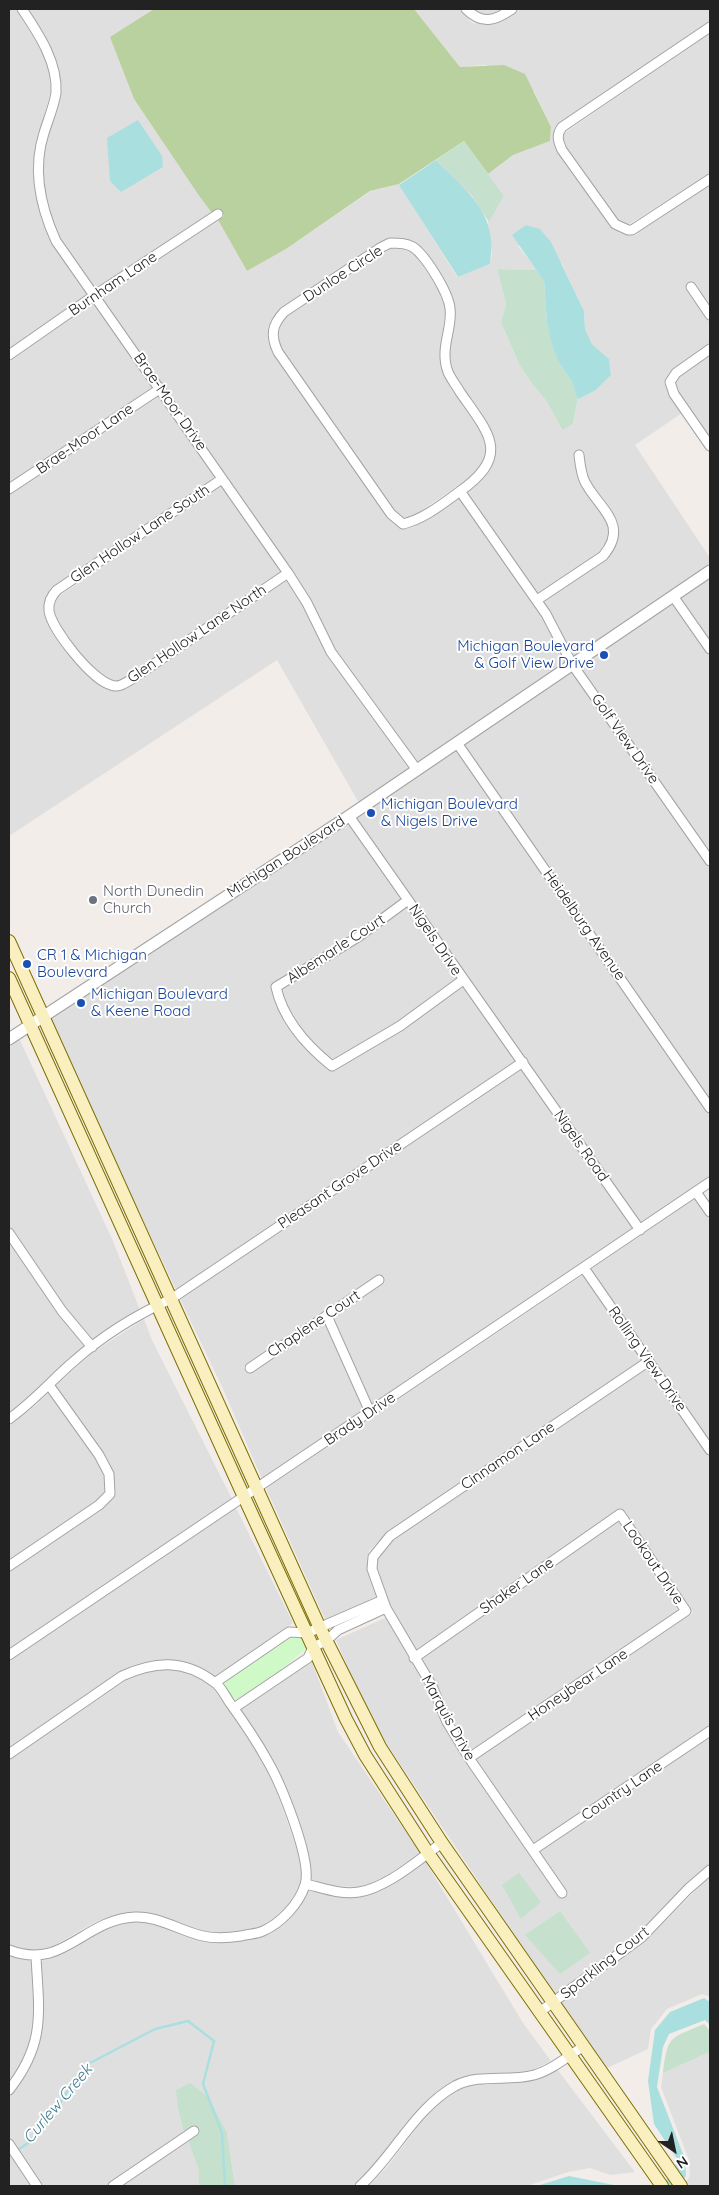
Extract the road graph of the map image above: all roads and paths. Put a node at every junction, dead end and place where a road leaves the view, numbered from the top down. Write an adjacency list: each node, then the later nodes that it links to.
1 (22, 9): 8 (street, Brae-Moor Drive)
2 (466, 9): 3 (street)
3 (512, 9)
4 (710, 27): 5 (street)
5 (710, 179)
6 (218, 214): 8 (street, Burnham Lane)
7 (691, 287): 9 (street)
8 (95, 296): 11 (street, Burnham Lane); 12 (street, Brae-Moor Drive)
9 (710, 315)
10 (710, 349): 13 (street)
11 (9, 356)
12 (161, 388): 15 (street, Brae-Moor Drive); 16 (street, Brae-Moor Lane)
13 (710, 446)
14 (579, 455): 21 (street)
15 (222, 479): 19 (street, Brae-Moor Drive); 24 (street, Glen Hollow Lane South)
16 (9, 490)
17 (460, 491): 17 (street, Dunloe Circle); 21 (street, Golf View Drive)
18 (710, 571): 20 (street, Michigan Boulevard)
19 (288, 573): 24 (street, Glen Hollow Lane North); 26 (street, Brae-Moor Drive)
20 (673, 596): 22 (street); 23 (street, Michigan Boulevard)
21 (537, 600): 23 (street, Golf View Drive)
22 (710, 649)
23 (572, 664): 25 (street, Michigan Boulevard); 28 (street, Golf View Drive)
24 (104, 682)
25 (457, 743): 26 (street, Michigan Boulevard); 37 (street, Heidelburg Avenue)
26 (417, 770): 27 (street, Michigan Boulevard)
27 (349, 816): 29 (street, Nigels Drive); 33 (street, Michigan Boulevard)
28 (710, 861)
29 (408, 900): 32 (street, Nigels Drive); 32 (street, Albemarle Court)
30 (9, 942): 33 (main road)
31 (9, 978): 34 (main road)
32 (463, 980): 36 (street, Nigels Drive)
33 (43, 1017): 34 (street, Michigan Boulevard); 45 (main road)
34 (30, 1025): 35 (street, Michigan Boulevard); 46 (main road)
35 (9, 1039)
36 (523, 1062): 41 (street, Nigels Road); 45 (street, Pleasant Grove Drive)
37 (710, 1108)
38 (710, 1182): 39 (street, Brady Drive)
39 (696, 1192): 40 (street); 41 (street, Brady Drive)
40 (710, 1212)
41 (640, 1230): 43 (street, Brady Drive)
42 (9, 1233): 48 (street)
43 (584, 1268): 49 (street, Rolling View Drive); 52 (street, Brady Drive)
44 (379, 1280): 47 (street, Chaplene Court)
45 (171, 1299): 46 (street, Pleasant Grove Drive); 55 (main road)
46 (156, 1306): 48 (street, Pleasant Grove Drive); 56 (main road)
47 (327, 1316): 50 (street, Chaplene Court); 52 (street)
48 (92, 1347): 51 (street, Pleasant Grove Drive)
49 (649, 1361): 54 (street, Rolling View Drive); 58 (street, Cinnamon Lane)
50 (250, 1368)
51 (49, 1385): 53 (street, Pleasant Grove Drive); 59 (street)
52 (370, 1412): 55 (street, Brady Drive)
53 (9, 1419)
54 (710, 1450)
55 (257, 1488): 56 (street, Brady Drive); 62 (main road)
56 (244, 1497): 63 (main road); 66 (street, Brady Drive)
57 (620, 1514): 61 (street, Lookout Drive); 67 (street, Shaker Lane)
58 (373, 1557): 60 (street, Marquis Drive)
59 (9, 1566)
60 (385, 1604): 62 (street); 64 (street); 67 (street, Marquis Drive)
61 (686, 1611): 72 (street, Honeybear Lane)
62 (319, 1626): 63 (street); 64 (main road)
63 (307, 1632): 65 (main road); 68 (street)
64 (326, 1640): 65 (street); 73 (main road)
65 (313, 1647): 69 (street); 75 (main road)
66 (9, 1655)
67 (414, 1658): 72 (street, Marquis Drive)
68 (216, 1682): 69 (street); 71 (street)
69 (234, 1708): 77 (street)
70 (710, 1731): 74 (street, Country Lane)
71 (9, 1754)
72 (469, 1758): 74 (street, Marquis Drive)
73 (442, 1843): 75 (street); 81 (main road)
74 (533, 1850): 78 (street, Marquis Drive)
75 (428, 1852): 77 (street); 82 (main road)
76 (710, 1870): 81 (street, Sparkling Court)
77 (306, 1884): 80 (street)
78 (562, 1893)
79 (9, 1950): 80 (street)
80 (36, 1957): 85 (street)
81 (554, 2002): 82 (street, Sparkling Court); 83 (main road)
82 (541, 2012): 84 (main road)
83 (584, 2046): 84 (street); 92 (main road)
84 (570, 2054): 90 (street); 91 (main road)
85 (9, 2090)
86 (194, 2131): 89 (street)
87 (9, 2144): 88 (street)
88 (37, 2186)
89 (113, 2186)
90 (360, 2186)
91 (662, 2186)
92 (681, 2186)

